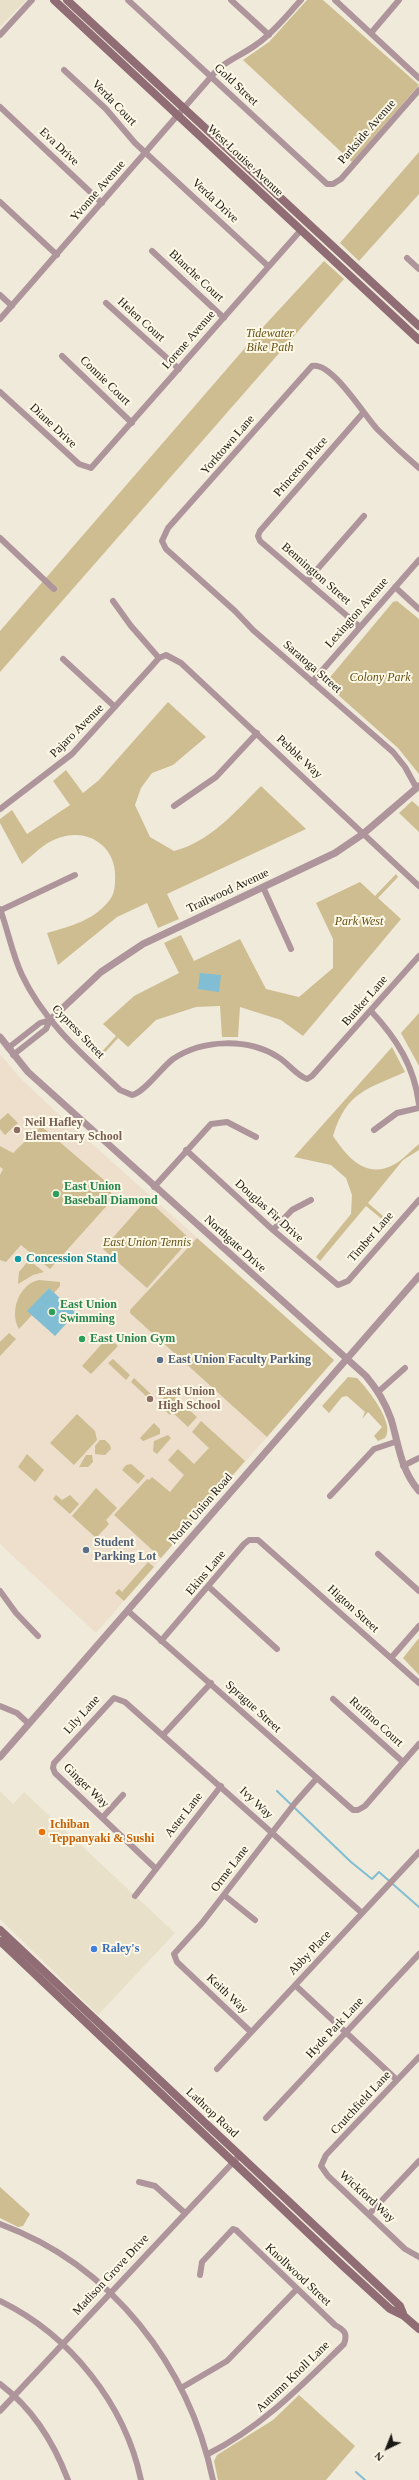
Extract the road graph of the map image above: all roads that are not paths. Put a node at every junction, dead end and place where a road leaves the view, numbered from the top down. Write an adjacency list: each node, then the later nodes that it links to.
1 (32, 0): 10 (street)
2 (54, 0): 18 (main road, West Louise Avenue)
3 (68, 0): 17 (main road, West Louise Avenue)
4 (128, 0): 13 (street, Gold Street)
5 (231, 0): 11 (street)
6 (301, 0): 11 (street, Yvonne Avenue)
7 (336, 0): 9 (street)
8 (399, 0): 9 (street)
9 (371, 33): 14 (street)
10 (0, 35)
11 (268, 35): 13 (street, Yvonne Avenue)
12 (64, 70): 19 (street, Verda Court)
13 (212, 77): 17 (street, Yvonne Avenue); 20 (street, Gold Street)
14 (419, 78)
15 (419, 90): 20 (street, Parkside Avenue)
16 (0, 107): 22 (street, Eva Drive)
17 (184, 108): 18 (street, Yvonne Avenue); 34 (main road, West Louise Avenue)
18 (178, 116): 19 (street, Yvonne Avenue); 23 (main road, West Louise Avenue)
19 (146, 153): 22 (street, Yvonne Avenue); 27 (street, Verda Drive)
20 (329, 184)
21 (0, 202): 25 (street)
22 (102, 203): 25 (street, Yvonne Avenue)
23 (301, 230): 27 (street, Lorene Avenue); 35 (main road, West Louise Avenue)
24 (152, 251): 32 (street, Blanche Court)
25 (57, 255): 31 (street, Yvonne Avenue)
26 (407, 258): 28 (street)
27 (268, 266): 32 (street, Lorene Avenue)
28 (419, 268)
29 (0, 296): 31 (street)
30 (106, 303): 37 (street, Helen Court)
31 (12, 306): 33 (street, Yvonne Avenue)
32 (224, 318): 37 (street, Lorene Avenue)
33 (0, 319)
34 (419, 326)
35 (419, 340)
36 (62, 356): 40 (street, Connie Court)
37 (179, 369): 40 (street, Lorene Avenue)
38 (0, 392): 41 (street, Diane Drive)
39 (363, 413): 42 (street); 44 (street, Princeton Place); 47 (street, Yorktown Lane)
40 (132, 423): 41 (street, Lorene Avenue)
41 (94, 465)
42 (419, 468)
43 (364, 516): 48 (street)
44 (258, 536): 48 (street, Bennington Street)
45 (0, 538): 50 (street)
46 (419, 560): 49 (street, Lexington Avenue)
47 (188, 568): 56 (street, Saratoga Street)
48 (307, 581): 53 (street, Bennington Street)
49 (395, 587): 52 (street); 53 (street, Lexington Avenue)
50 (54, 589)
51 (113, 601): 54 (street)
52 (419, 609)
53 (360, 627): 56 (street, Lexington Avenue)
54 (159, 658): 57 (street, Pajaro Avenue); 58 (street, Pebble Way)
55 (63, 659): 57 (street)
56 (312, 682): 59 (street, Saratoga Street)
57 (115, 707): 61 (street, Pajaro Avenue)
58 (257, 733): 60 (street); 62 (street, Pebble Way)
59 (418, 786): 62 (street, Trailwood Avenue)
60 (174, 806)
61 (0, 809)
62 (363, 834): 64 (street, Pebble Way); 65 (street, Trailwood Avenue)
63 (75, 875): 66 (street)
64 (419, 886)
65 (263, 887): 67 (street); 70 (street, Trailwood Avenue)
66 (0, 909): 70 (street, Cypress Street)
67 (291, 949)
68 (419, 956): 69 (street, Bunker Lane)
69 (371, 1011): 74 (street, Bunker Lane); 75 (street)
70 (50, 1020): 72 (street, Trailwood Avenue); 73 (street, Trailwood Avenue); 74 (street, Cypress Street)
71 (0, 1037): 72 (street, Northgate Drive)
72 (8, 1048): 73 (street, Northgate Drive)
73 (13, 1055): 80 (street, Northgate Drive)
74 (147, 1084)
75 (419, 1104)
76 (419, 1108): 77 (street)
77 (374, 1130)
78 (256, 1137): 79 (street)
79 (186, 1150): 80 (street); 83 (street, Douglas Fir Drive)
80 (154, 1187): 86 (street, Northgate Drive)
81 (311, 1200): 83 (street)
82 (419, 1200): 85 (street, Timber Lane)
83 (273, 1230): 85 (street, Douglas Fir Drive)
84 (419, 1276): 86 (street, North Union Road)
85 (338, 1285)
86 (346, 1358): 88 (street, Northgate Drive); 99 (street, North Union Road)
87 (405, 1368): 88 (street)
88 (378, 1392): 89 (street, Northgate Drive)
89 (395, 1442): 91 (street, Northgate Drive); 93 (street)
90 (419, 1458): 91 (street)
91 (402, 1466): 92 (street, Northgate Drive)
92 (419, 1491)
93 (330, 1496)
94 (272, 1551): 96 (street, Ekins Lane); 104 (street, Higton Street)
95 (378, 1554): 98 (street)
96 (209, 1587): 102 (street, Ekins Lane); 103 (street)
97 (0, 1591): 101 (street)
98 (419, 1591)
99 (128, 1611): 102 (street, Sprague Street); 110 (street, North Union Road)
100 (419, 1626): 104 (street)
101 (38, 1636)
102 (161, 1640): 105 (street, Sprague Street)
103 (277, 1649)
104 (391, 1658): 106 (street, Higton Street)
105 (210, 1683): 111 (street); 116 (street, Sprague Street)
106 (419, 1683)
107 (333, 1699): 114 (street, Ruffino Court)
108 (0, 1706): 110 (street)
109 (135, 1710): 111 (street, Ivy Way); 115 (street, Lily Lane)
110 (29, 1724): 113 (street, North Union Road)
111 (163, 1736): 117 (street, Ivy Way)
112 (419, 1744): 114 (street)
113 (0, 1757)
114 (403, 1762): 116 (street, Sprague Street)
115 (53, 1768): 119 (street, Ginger Way)
116 (317, 1778): 120 (street, Orme Lane)
117 (221, 1786): 120 (street, Ivy Way); 122 (street, Aster Lane)
118 (123, 1795): 119 (street)
119 (103, 1818): 122 (street, Ginger Way)
120 (271, 1833): 123 (street, Orme Lane); 125 (street, Ivy Way)
121 (419, 1852): 125 (street, Abby Place)
122 (156, 1869): 124 (street, Aster Lane)
123 (224, 1895): 126 (street); 130 (street, Orme Lane)
124 (135, 1896)
125 (362, 1913): 131 (street, Abby Place)
126 (255, 1920)
127 (0, 1930): 132 (main road, Lathrop Road)
128 (0, 1941): 132 (main road, Lathrop Road)
129 (419, 1954): 134 (street, Hyde Park Lane)
130 (187, 1972): 133 (street, Keith Way)
131 (295, 1985): 133 (street, Abby Place); 134 (street)
132 (90, 2019): 139 (main road, Lathrop Road); 141 (main road, Lathrop Road)
133 (251, 2032): 136 (street, Abby Place)
134 (346, 2033): 137 (street); 138 (street, Hyde Park Lane)
135 (419, 2057): 137 (street, Crutchfield Lane)
136 (217, 2069)
137 (397, 2080): 142 (street, Crutchfield Lane)
138 (266, 2118)
139 (240, 2155): 141 (street, Madison Grove Drive); 152 (main road, Lathrop Road)
140 (419, 2160): 145 (street)
141 (233, 2162): 144 (street, Madison Grove Drive); 152 (main road, Lathrop Road)
142 (322, 2166): 145 (street, Wickford Way)
143 (139, 2182): 144 (street)
144 (185, 2213): 150 (street, Madison Grove Drive)
145 (370, 2213): 147 (street, Wickford Way)
146 (0, 2224): 150 (street)
147 (419, 2257)
148 (200, 2275): 149 (street, Knollwood Street)
149 (297, 2289): 154 (street, Knollwood Street); 157 (street)
150 (109, 2292): 155 (street, Madison Grove Drive); 157 (street)
151 (0, 2300): 155 (street)
152 (404, 2316): 153 (main road, Lathrop Road)
153 (419, 2329)
154 (347, 2336): 160 (street, Autumn Knoll Lane)
155 (63, 2344): 158 (street, Madison Grove Drive); 162 (street)
156 (0, 2384): 158 (street)
157 (181, 2388): 160 (street)
158 (14, 2396): 159 (street, Madison Grove Drive); 161 (street)
159 (0, 2411)
160 (208, 2454): 163 (street)
161 (68, 2480)
162 (141, 2480)
163 (214, 2480)

